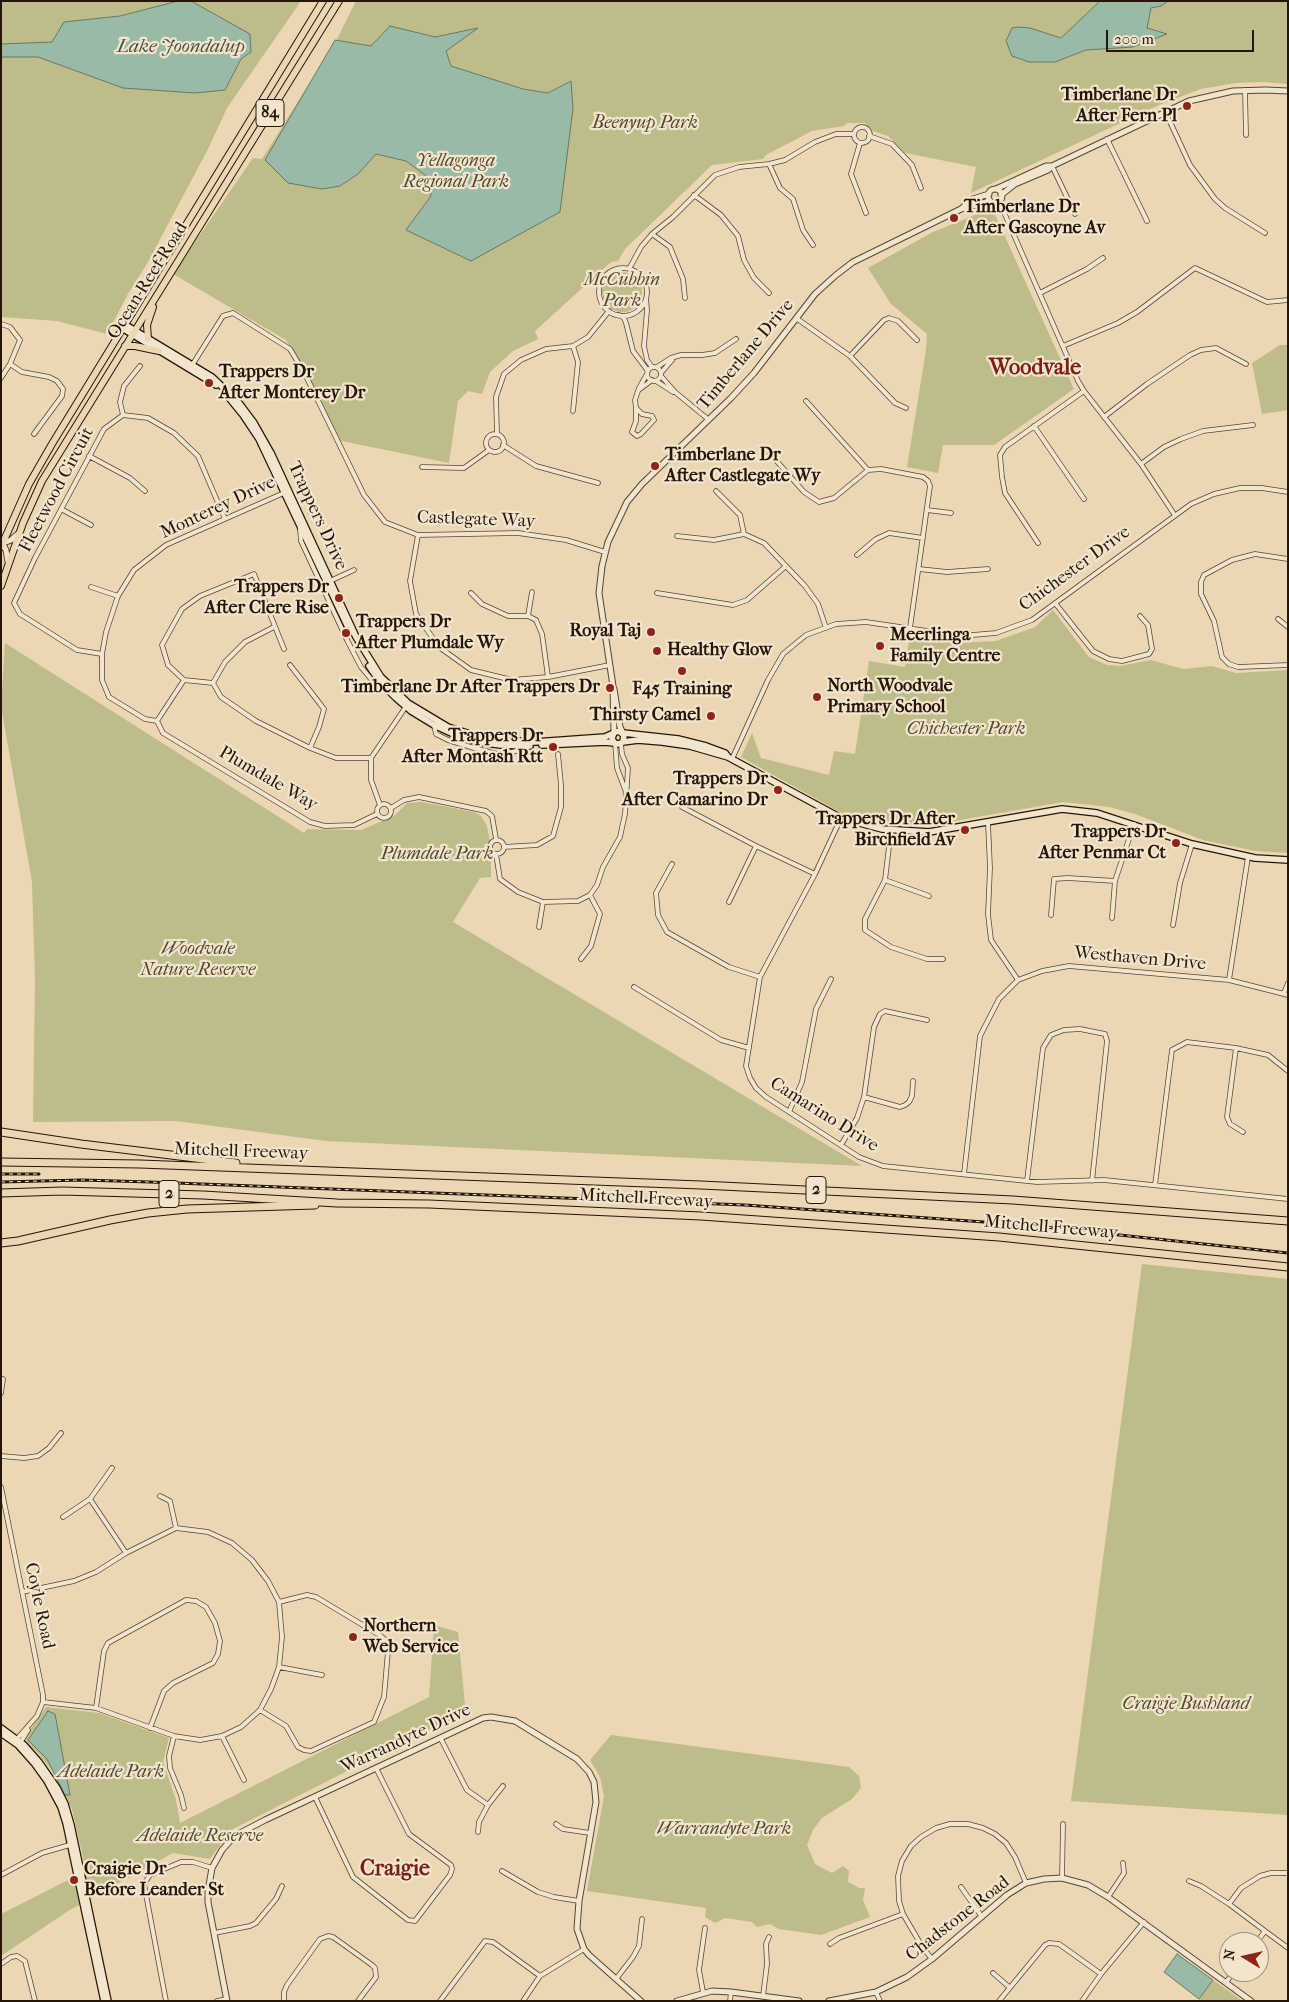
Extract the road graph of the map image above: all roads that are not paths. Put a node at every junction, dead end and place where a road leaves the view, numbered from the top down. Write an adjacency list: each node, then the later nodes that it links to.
1 (323, 1): 39 (main road, Ocean Reef Road / 84)
2 (339, 1): 31 (main road, Ocean Reef Road / 84)
3 (1245, 90): 4 (street); 5 (street); 7 (street)
4 (1288, 91)
5 (1165, 111): 9 (street); 24 (street)
6 (854, 134): 8 (street); 10 (street); 11 (street)
7 (1246, 134)
8 (869, 136): 10 (street); 13 (street)
9 (1108, 139): 12 (street); 23 (street)
10 (860, 143): 21 (street)
11 (769, 164): 16 (street); 26 (street)
12 (1052, 166): 14 (street); 17 (street); 22 (street)
13 (921, 188)
14 (996, 190): 15 (street, Timberlane Drive); 17 (street)
15 (989, 194): 18 (street); 19 (street, Timberlane Drive)
16 (694, 195): 25 (street); 29 (street)
17 (1000, 198): 18 (street, Timberlane Drive); 20 (street)
18 (991, 201): 19 (street, Timberlane Drive); 20 (street)
19 (961, 209): 37 (street, Timberlane Drive)
20 (1003, 211): 30 (street)
21 (866, 213)
22 (1075, 214)
23 (1147, 221)
24 (1265, 233)
25 (652, 234): 28 (street); 33 (street)
26 (813, 245)
27 (1103, 258): 30 (street)
28 (629, 269): 32 (street); 35 (street)
29 (769, 293)
30 (1040, 293): 46 (street)
31 (155, 298): 40 (main road, Ocean Reef Road / 84); 41 (main road)
32 (646, 298): 36 (street); 54 (street)
33 (685, 298)
34 (1288, 300): 46 (street)
35 (609, 311): 36 (street); 45 (street)
36 (618, 315): 55 (street)
37 (796, 318): 48 (street); 68 (street, Timberlane Drive)
38 (1, 324): 50 (street)
39 (123, 326): 40 (main road, Trappers Drive); 92 (main road, Ocean Reef Road / 84)
40 (134, 333): 41 (main road, Trappers Drive); 44 (main road, Ocean Reef Road / 84); 47 (main road, Trappers Drive)
41 (148, 339): 53 (main road, Trappers Drive)
42 (736, 339): 49 (street)
43 (917, 340): 48 (street)
44 (125, 346): 47 (main road); 94 (main road, Ocean Reef Road / 84)
45 (573, 346): 65 (street); 72 (street)
46 (1063, 346): 60 (street)
47 (159, 351): 53 (main road, Trappers Drive)
48 (850, 356): 64 (street)
49 (673, 358): 54 (street); 56 (street)
50 (10, 364): 57 (street); 71 (street)
51 (1246, 364): 67 (street)
52 (140, 366): 66 (street)
53 (191, 367): 82 (main road, Trappers Drive); 96 (street, Castlegate Way)
54 (654, 367): 55 (street); 56 (street)
55 (648, 373): 58 (street); 59 (street)
56 (661, 374): 58 (street); 61 (street)
57 (1, 378)
58 (654, 381): 59 (street); 61 (street)
59 (638, 390): 63 (street)
60 (1084, 391): 67 (street); 70 (street)
61 (675, 392): 68 (street)
62 (806, 401): 79 (street)
63 (636, 408): 63 (street)
64 (906, 408)
65 (573, 411)
66 (122, 415): 76 (street, Fleetwood Circuit); 90 (street)
67 (1104, 417): 77 (street)
68 (709, 420): 101 (street, Timberlane Drive)
69 (1253, 425): 77 (street)
70 (1034, 426): 85 (street); 99 (street)
71 (34, 434)
72 (497, 434): 73 (street); 75 (street)
73 (503, 446): 75 (street); 80 (street)
74 (765, 448): 79 (street)
75 (489, 450): 78 (street)
76 (89, 456): 81 (street); 86 (street, Fleetwood Circuit)
77 (1141, 464): 89 (street)
78 (422, 467)
79 (868, 470): 87 (street)
80 (598, 483)
81 (144, 491)
82 (286, 491): 90 (street, Monterey Drive); 109 (main road, Trappers Drive); 133 (main road, Trappers Drive)
83 (716, 491): 95 (street)
84 (1288, 492): 89 (street, Chichester Drive)
85 (1084, 499)
86 (61, 509): 91 (street); 125 (street, Fleetwood Circuit)
87 (927, 510): 88 (street); 98 (street)
88 (951, 513)
89 (1174, 514): 116 (street, Chichester Drive)
90 (225, 518): 115 (street, Monterey Drive)
91 (91, 525)
92 (9, 527): 93 (main road); 100 (main road, Ocean Reef Road / 84)
93 (1, 530)
94 (19, 532): 100 (street); 104 (main road, Ocean Reef Road / 84)
95 (744, 534): 97 (street); 105 (street)
96 (418, 535): 101 (street, Castlegate Way); 129 (street)
97 (677, 536)
98 (923, 538): 102 (street); 108 (street)
99 (1038, 543)
100 (2, 544): 104 (street)
101 (605, 552): 127 (street, Timberlane Drive)
102 (857, 555)
103 (1288, 559): 128 (street)
104 (8, 562): 110 (main road, Ocean Reef Road / 84)
105 (786, 566): 114 (street); 121 (street)
106 (988, 569): 108 (street)
107 (354, 570): 109 (street)
108 (919, 570): 122 (street)
109 (330, 581): 133 (main road, Trappers Drive)
110 (1, 586)
111 (91, 587): 115 (street)
112 (532, 592): 117 (street)
113 (471, 593): 117 (street)
114 (657, 593)
115 (118, 596): 125 (street, Monterey Drive)
116 (1055, 603): 118 (street); 122 (street, Chichester Drive)
117 (528, 616): 129 (street)
118 (1140, 616)
119 (1278, 619): 123 (street)
120 (274, 627): 124 (street); 130 (street); 131 (street)
121 (826, 628): 122 (street, Chichester Drive); 141 (street, Chichester Drive)
122 (910, 628)
123 (1288, 628)
124 (284, 649)
125 (102, 654): 134 (street, Monterey Drive)
126 (290, 665): 138 (street)
127 (610, 665): 129 (street); 132 (street, Timberlane Drive)
128 (1288, 665)
129 (548, 677)
130 (184, 680): 131 (street); 134 (street)
131 (213, 683): 138 (street)
132 (613, 686): 135 (street, Timberlane Drive); 136 (street, Timberlane Drive)
133 (407, 705): 135 (main road, Trappers Drive); 137 (main road, Trappers Drive); 140 (street)
134 (157, 721): 146 (street, Plumdale Way)
135 (614, 733): 136 (main road); 137 (main road)
136 (623, 733): 137 (main road); 141 (main road, Trappers Drive)
137 (618, 743): 141 (main road, Trappers Drive); 142 (street); 142 (street)
138 (310, 748): 140 (street)
139 (558, 754): 154 (street)
140 (371, 758): 143 (street)
141 (730, 758): 147 (main road, Trappers Drive)
142 (626, 794): 162 (street)
143 (380, 805): 145 (street); 146 (street)
144 (682, 807): 153 (street)
145 (391, 808): 146 (street); 151 (street)
146 (377, 814)
147 (841, 818): 150 (main road, Trappers Drive); 159 (street, Camarino Drive)
148 (988, 823): 149 (main road, Trappers Drive); 150 (main road, Trappers Drive); 174 (street)
149 (1134, 824): 152 (main road, Trappers Drive); 161 (street)
150 (891, 830): 160 (street)
151 (496, 839): 154 (street); 155 (street)
152 (1192, 844): 156 (main road, Trappers Drive); 168 (street)
153 (756, 846): 159 (street); 165 (street)
154 (504, 847): 155 (street)
155 (496, 854): 164 (street)
156 (1248, 857): 157 (main road, Trappers Drive); 175 (street)
157 (1288, 860)
158 (672, 864): 172 (street)
159 (815, 874): 172 (street, Camarino Drive)
160 (885, 880): 163 (street); 171 (street)
161 (1115, 881): 166 (street); 167 (street)
162 (590, 896): 164 (street); 170 (street)
163 (929, 896)
164 (543, 902): 169 (street)
165 (729, 902)
166 (1052, 915)
167 (1112, 918)
168 (1173, 925)
169 (540, 927)
170 (580, 958)
171 (943, 960)
172 (760, 977): 180 (street, Camarino Drive)
173 (831, 979): 185 (street)
174 (1018, 980): 175 (street, Westhaven Drive); 191 (street, Westhaven Drive)
175 (1229, 980): 178 (street, Westhaven Drive)
176 (1288, 983): 178 (street)
177 (634, 987): 180 (street)
178 (1286, 994)
179 (927, 1020): 184 (street)
180 (749, 1048): 185 (street, Camarino Drive)
181 (1236, 1048): 182 (street); 187 (street); 194 (street)
182 (1288, 1071)
183 (913, 1081): 184 (street)
184 (864, 1097): 188 (street)
185 (789, 1112): 188 (street, Camarino Drive)
186 (1, 1132): 190 (highway)
187 (1243, 1132)
188 (841, 1145): 191 (street, Camarino Drive)
189 (1, 1162): 190 (highway, Mitchell Freeway / 2)
190 (251, 1167): 198 (highway, Mitchell Freeway / 2)
191 (964, 1174): 192 (street, Camarino Drive)
192 (1027, 1181): 193 (street, Camarino Drive); 193 (street)
193 (1092, 1181): 194 (street, Camarino Drive)
194 (1155, 1185): 196 (street, Camarino Drive)
195 (1, 1193): 197 (highway, Mitchell Freeway / 2)
196 (1288, 1199)
197 (337, 1203): 199 (highway); 200 (highway, Mitchell Freeway / 2)
198 (1288, 1221)
199 (1, 1243)
200 (1288, 1267)
201 (3, 1379): 202 (street)
202 (1, 1393)
203 (61, 1433): 204 (street)
204 (1, 1456)
205 (112, 1468): 208 (street)
206 (1, 1487): 212 (street, Coyle Road)
207 (160, 1496): 210 (street)
208 (90, 1499): 209 (street); 211 (street)
209 (63, 1517)
210 (176, 1528): 211 (street); 213 (street)
211 (126, 1553): 212 (street)
212 (22, 1592): 216 (street, Coyle Road)
213 (279, 1602): 214 (street); 218 (street)
214 (279, 1667): 215 (street); 218 (street)
215 (322, 1675)
216 (43, 1702): 217 (street); 225 (street)
217 (96, 1708): 220 (street); 220 (street)
218 (260, 1710): 223 (street)
219 (1, 1728): 225 (main road)
220 (150, 1728): 222 (street)
221 (1, 1732): 225 (main road)
222 (174, 1736): 223 (street); 231 (street)
223 (222, 1736): 227 (street)
224 (441, 1739): 226 (street, Warrandyte Drive); 230 (street); 235 (street, Warrandyte Drive)
225 (17, 1742): 236 (main road)
226 (376, 1768): 229 (street, Warrandyte Drive); 229 (street)
227 (244, 1780)
228 (503, 1786): 230 (street)
229 (315, 1798): 238 (street, Warrandyte Drive)
230 (488, 1805): 234 (street)
231 (184, 1808)
232 (556, 1824): 235 (street)
233 (1064, 1824): 242 (street)
234 (478, 1832)
235 (590, 1833): 248 (street, Warrandyte Drive)
236 (73, 1844): 241 (street); 276 (main road); 277 (main road)
237 (1123, 1862): 247 (street)
238 (212, 1868): 256 (street, Warrandyte Drive); 278 (street)
239 (502, 1871): 248 (street)
240 (1288, 1873): 249 (street)
241 (1, 1875)
242 (1062, 1878): 244 (street, Chadstone Road); 247 (street, Chadstone Road)
243 (1189, 1881): 249 (street)
244 (1026, 1883): 250 (street); 251 (street, Chadstone Road)
245 (282, 1886): 256 (street)
246 (961, 1887): 251 (street)
247 (1108, 1896): 253 (street, Chadstone Road)
248 (579, 1901): 260 (street, Warrandyte Drive)
249 (1229, 1904): 255 (street)
250 (903, 1914): 258 (street); 261 (street)
251 (982, 1917): 261 (street, Chadstone Road)
252 (642, 1919): 267 (street)
253 (1144, 1922): 264 (street); 266 (street, Chadstone Road)
254 (705, 1928): 270 (street)
255 (1265, 1931): 259 (street)
256 (214, 1934): 274 (street, Warrandyte Drive)
257 (769, 1937): 273 (street)
258 (830, 1944)
259 (1288, 1948)
260 (584, 1949): 265 (street); 267 (street)
261 (932, 1959): 272 (street, Chadstone Road)
262 (1, 1964): 275 (street)
263 (993, 1973): 269 (street)
264 (1101, 1974): 269 (street); 291 (street)
265 (540, 1976): 282 (street); 283 (street)
266 (1219, 1976)
267 (616, 1979): 284 (street)
268 (1227, 1982): 292 (street, Chadstone Road)
269 (1010, 1987): 290 (street)
270 (703, 1992): 271 (street); 285 (street)
271 (730, 1992): 273 (street); 286 (street)
272 (876, 1992): 288 (street, Chadstone Road); 289 (street)
273 (763, 1996): 287 (street)
274 (227, 2000): 279 (street)
275 (35, 2001)
276 (104, 2001)
277 (108, 2001)
278 (166, 2001)
279 (216, 2001)
280 (284, 2001): 281 (street)
281 (358, 2001)
282 (440, 2001)
283 (523, 2001)
284 (641, 2001)
285 (677, 2001)
286 (730, 2001)
287 (799, 2001)
288 (828, 2001)
289 (880, 2001)
290 (1000, 2001)
291 (1082, 2001)
292 (1251, 2001)

